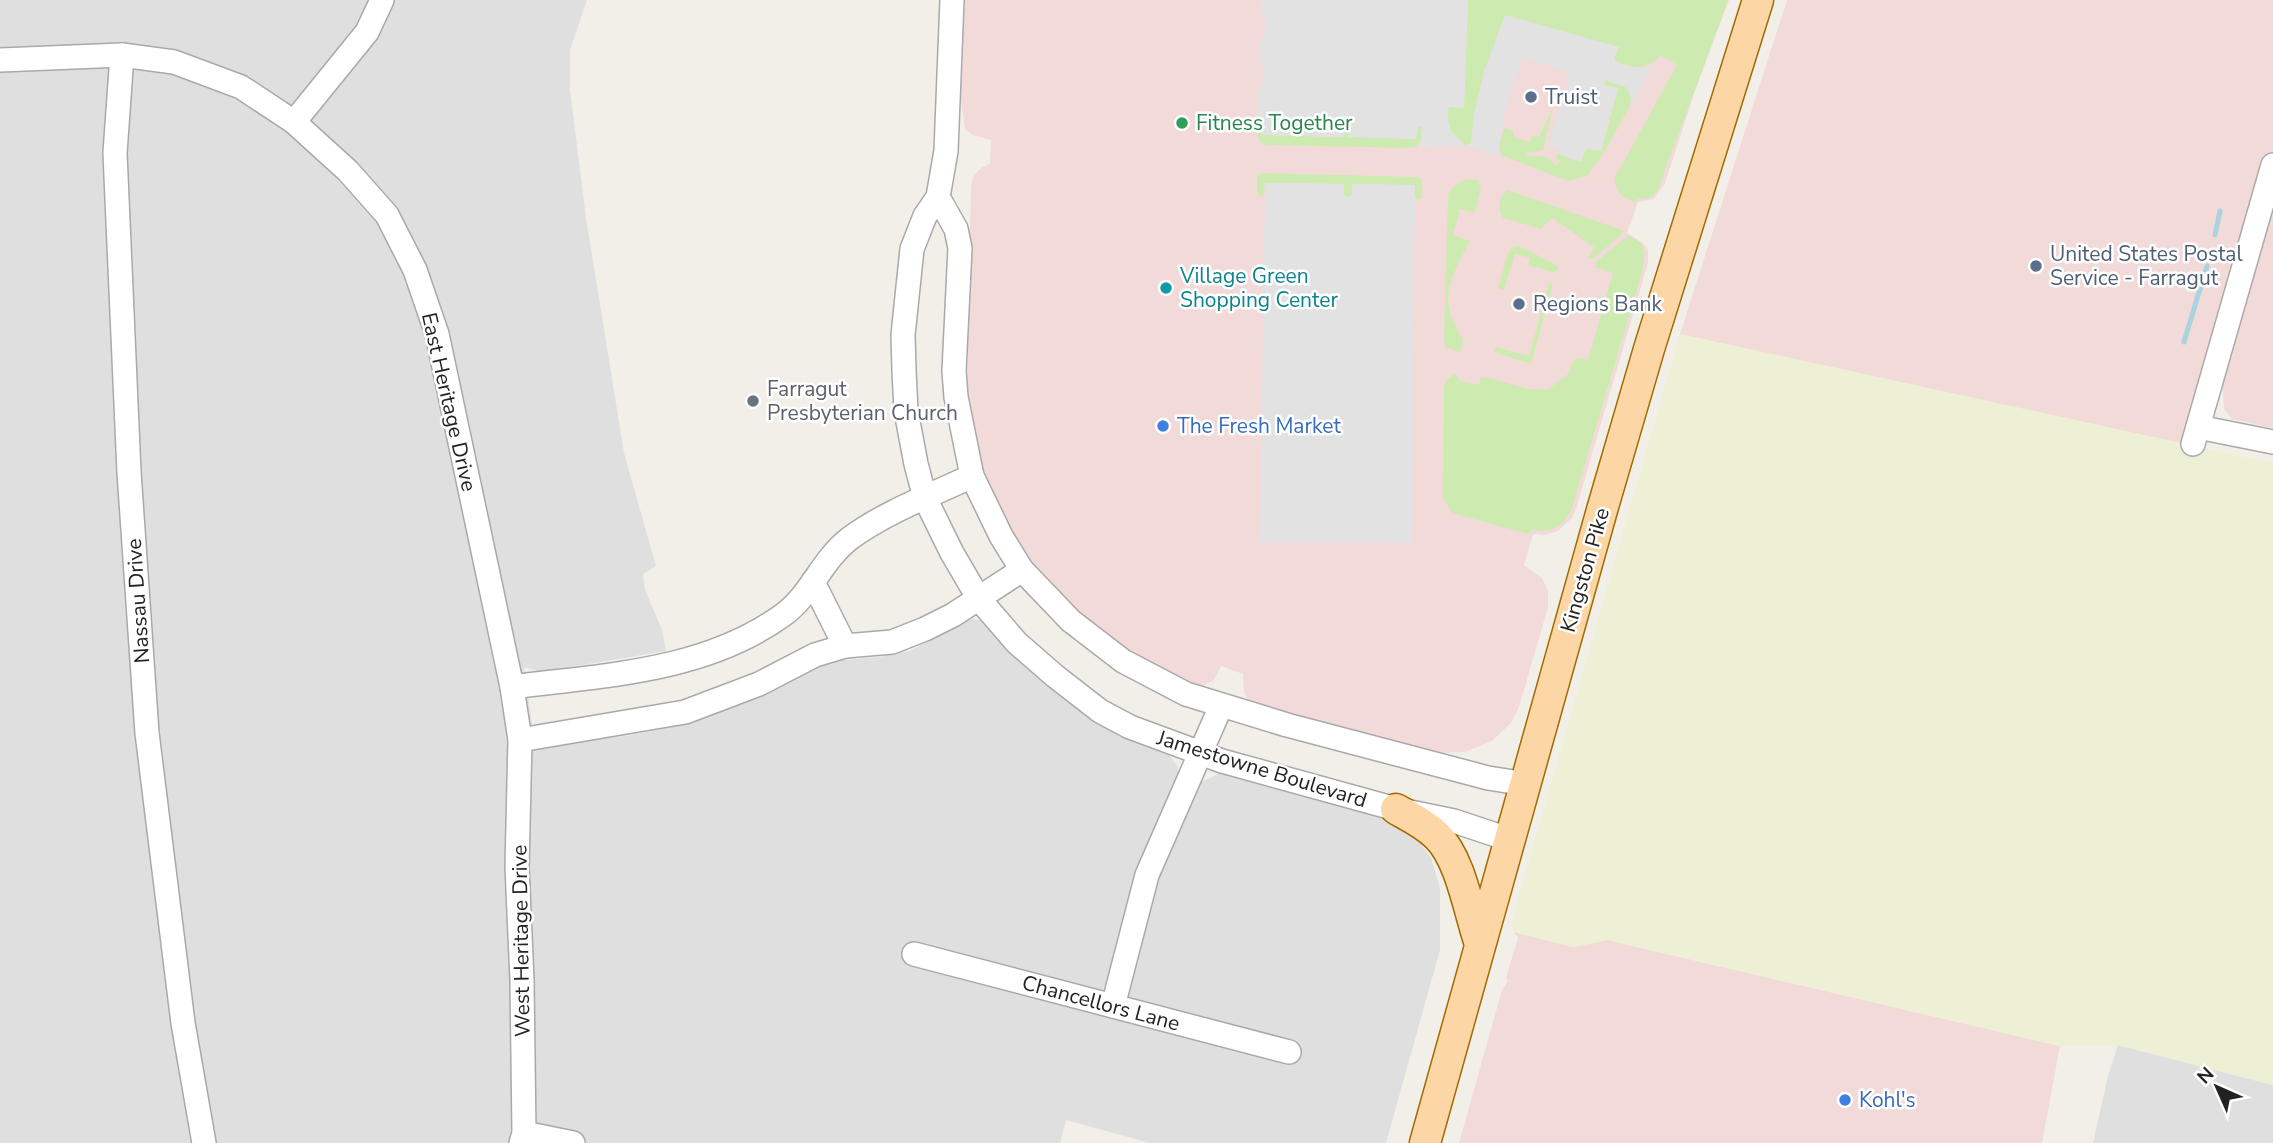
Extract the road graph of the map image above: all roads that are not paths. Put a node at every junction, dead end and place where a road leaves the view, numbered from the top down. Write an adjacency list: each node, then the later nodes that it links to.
1 (383, 0): 6 (street)
2 (952, 0): 8 (street, Jamestowne Boulevard)
3 (1758, 0): 20 (main road, Kingston Pike)
4 (122, 55): 5 (street, East Heritage Drive); 6 (street, East Heritage Drive); 28 (street, Nassau Drive)
5 (0, 60)
6 (294, 122): 16 (street, East Heritage Drive)
7 (2273, 165): 9 (street)
8 (939, 197): 10 (street); 11 (street, Jamestowne Boulevard)
9 (2273, 442)
10 (972, 476): 11 (street); 12 (street)
11 (925, 498): 13 (street); 14 (street, Jamestowne Boulevard)
12 (1022, 570): 14 (street); 17 (street)
13 (813, 582): 15 (street); 16 (street)
14 (979, 599): 15 (street); 19 (street, Jamestowne Boulevard)
15 (845, 646): 18 (street)
16 (512, 687): 18 (street, East Heritage Drive)
17 (1221, 706): 19 (street); 20 (street)
18 (520, 740): 27 (street, West Heritage Drive)
19 (1198, 754): 21 (street, Jamestowne Boulevard); 25 (street)
20 (1526, 784): 22 (main road, Kingston Pike)
21 (1396, 808): 22 (street, Jamestowne Boulevard); 23 (main road)
22 (1511, 841): 23 (main road, Kingston Pike)
23 (1480, 944): 30 (main road, Kingston Pike)
24 (914, 954): 25 (street, Chancellors Lane)
25 (1112, 1006): 26 (street, Chancellors Lane)
26 (1289, 1052)
27 (523, 1138): 29 (street)
28 (204, 1143)
29 (573, 1143)
30 (1425, 1143)

